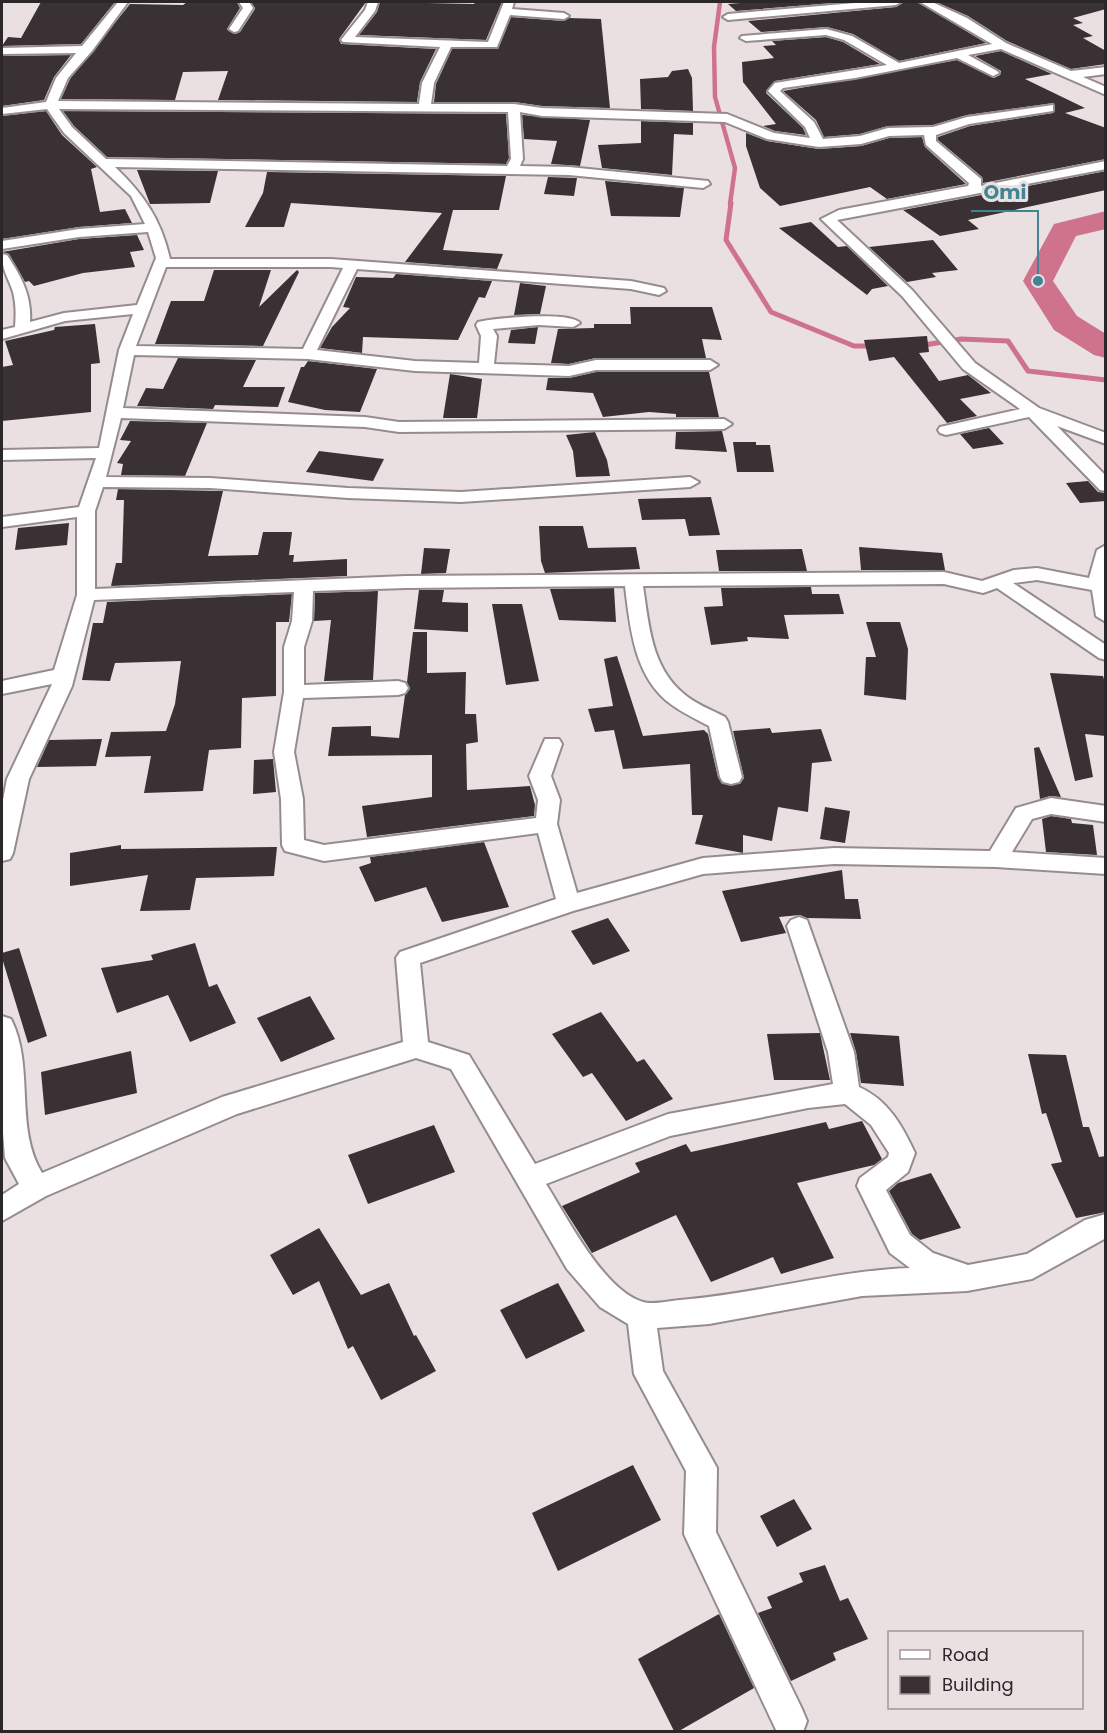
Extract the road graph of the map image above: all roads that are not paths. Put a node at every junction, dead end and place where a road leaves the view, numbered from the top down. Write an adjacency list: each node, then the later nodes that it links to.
1 (123, 2): 13 (street)
2 (244, 2): 9 (street)
3 (373, 2): 11 (street)
4 (896, 2): 8 (street)
5 (925, 2): 12 (street)
6 (508, 7): 7 (street); 11 (street)
7 (564, 16)
8 (728, 17)
9 (234, 29)
10 (746, 38): 16 (street)
11 (448, 42): 24 (street)
12 (1002, 45): 15 (street); 19 (street)
13 (88, 49): 14 (street); 21 (street)
14 (2, 51)
15 (958, 53): 16 (street); 18 (street)
16 (897, 66): 27 (street)
17 (1106, 70): 19 (street)
18 (993, 73)
19 (1070, 75): 20 (street)
20 (1106, 92)
21 (50, 105): 24 (street); 25 (street); 28 (street)
22 (514, 108): 24 (street); 27 (street); 30 (street)
23 (1049, 108): 26 (street)
24 (424, 109)
25 (2, 111)
26 (934, 131): 27 (street); 32 (street)
27 (819, 143)
28 (102, 163): 30 (street); 33 (street)
29 (1106, 165): 32 (street)
30 (512, 169): 31 (street)
31 (704, 184)
32 (978, 187): 47 (street)
33 (153, 227): 34 (street); 36 (street)
34 (2, 245)
35 (2, 258): 41 (street)
36 (161, 263): 37 (street); 39 (street)
37 (352, 265): 38 (street); 44 (street)
38 (659, 291)
39 (144, 309): 41 (street); 43 (street)
40 (573, 323): 46 (street)
41 (22, 329): 42 (street)
42 (2, 335)
43 (127, 350): 44 (street); 48 (street)
44 (308, 354): 46 (street)
45 (710, 365): 46 (street)
46 (486, 368)
47 (1034, 411): 50 (street); 51 (street); 56 (street)
48 (115, 413): 49 (street); 52 (street)
49 (724, 424)
50 (946, 430)
51 (1106, 439)
52 (106, 453): 53 (street); 54 (street)
53 (2, 455)
54 (96, 482): 55 (street); 57 (street)
55 (690, 482)
56 (1106, 486)
57 (86, 511): 58 (street); 64 (street)
58 (2, 522)
59 (1106, 550): 60 (street)
60 (1099, 576): 62 (street); 65 (street)
61 (633, 579): 62 (street); 63 (street); 73 (street)
62 (1000, 582): 67 (street)
63 (304, 587): 64 (street); 71 (street)
64 (86, 595): 68 (street)
65 (1106, 617): 66 (street)
66 (1106, 644)
67 (1106, 654)
68 (63, 675): 69 (street); 76 (street)
69 (2, 687)
70 (398, 688): 71 (street)
71 (294, 692): 75 (street)
72 (552, 744): 75 (street)
73 (731, 777)
74 (1106, 814): 77 (street)
75 (546, 824): 79 (street)
76 (2, 853)
77 (996, 860): 78 (street); 79 (street)
78 (1106, 866)
79 (569, 904): 82 (street)
80 (799, 926): 83 (street)
81 (4, 1042): 85 (street)
82 (416, 1048): 84 (street); 85 (street)
83 (847, 1093): 84 (street); 88 (street)
84 (528, 1179): 89 (street)
85 (36, 1188): 86 (street)
86 (2, 1209)
87 (1102, 1232): 88 (street)
88 (967, 1278): 89 (street)
89 (641, 1317): 90 (street)
90 (790, 1720)

